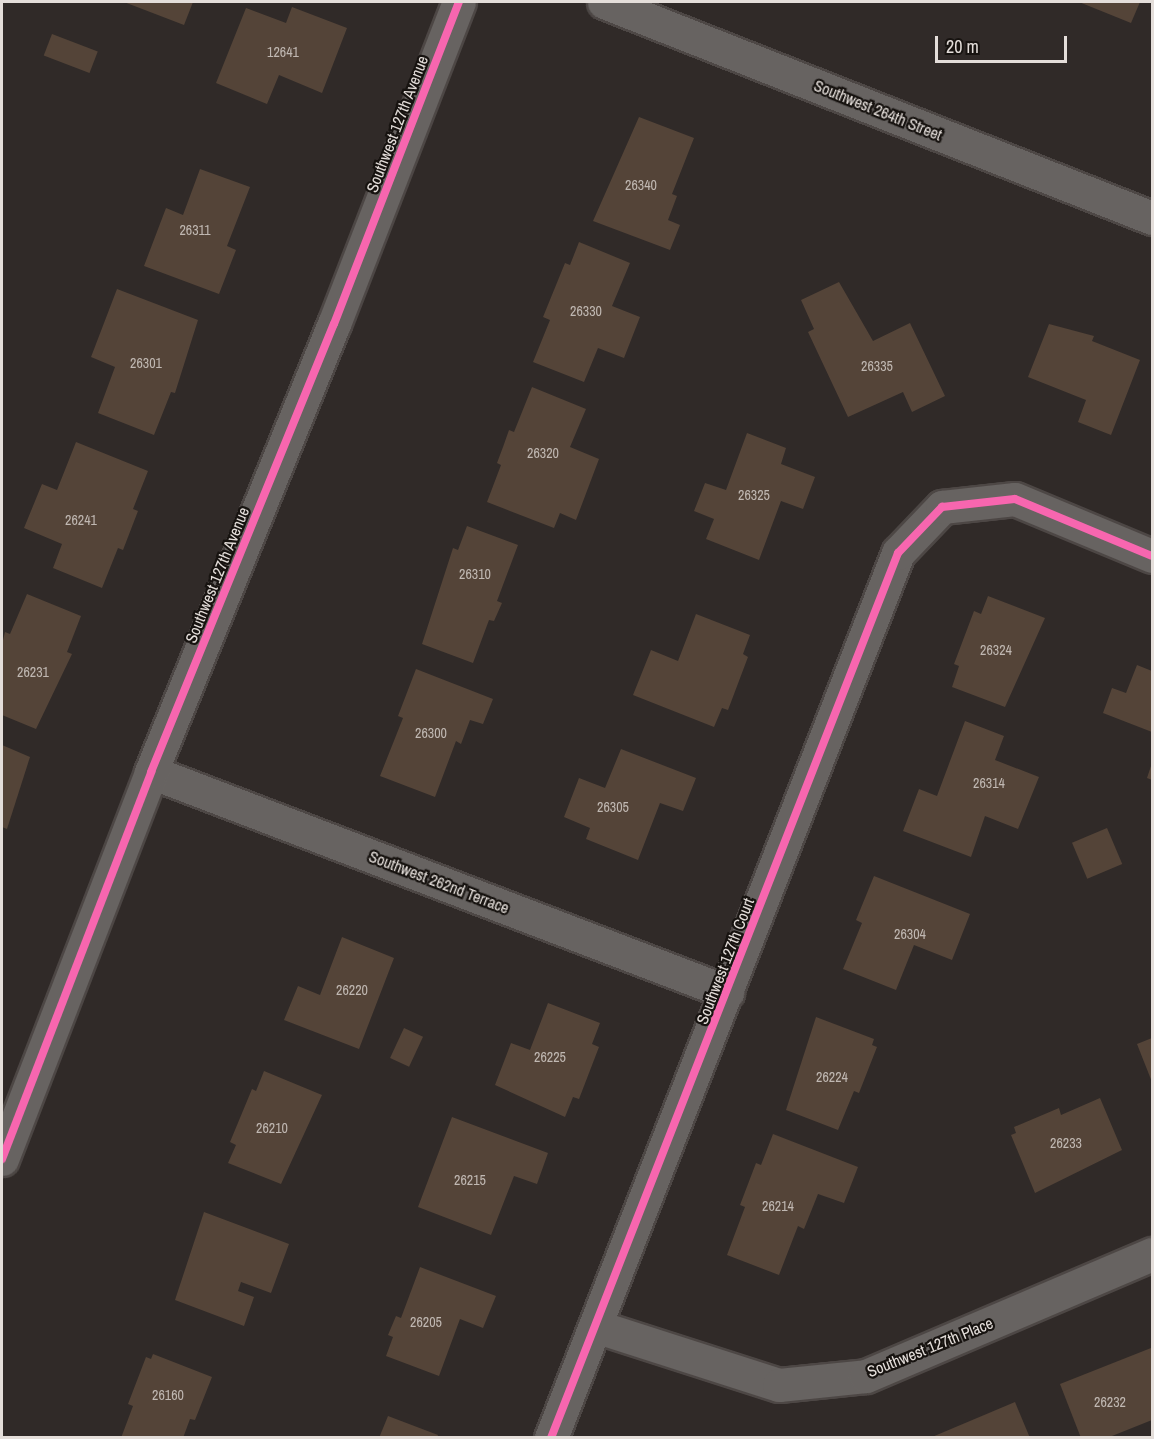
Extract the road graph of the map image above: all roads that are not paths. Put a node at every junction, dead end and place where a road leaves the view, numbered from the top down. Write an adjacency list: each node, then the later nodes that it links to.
1 (459, 2): 5 (street, Southwest 127th Avenue)
2 (604, 2): 3 (street, Southwest 264th Street)
3 (1152, 218)
4 (1152, 556): 6 (street, Southwest 127th Court)
5 (151, 772): 6 (street, Southwest 262nd Terrace); 7 (street, Southwest 127th Avenue)
6 (727, 993): 9 (street, Southwest 127th Court)
7 (2, 1159)
8 (1152, 1254): 9 (street, Southwest 127th Place)
9 (595, 1326): 10 (street, Southwest 127th Court)
10 (551, 1437)

